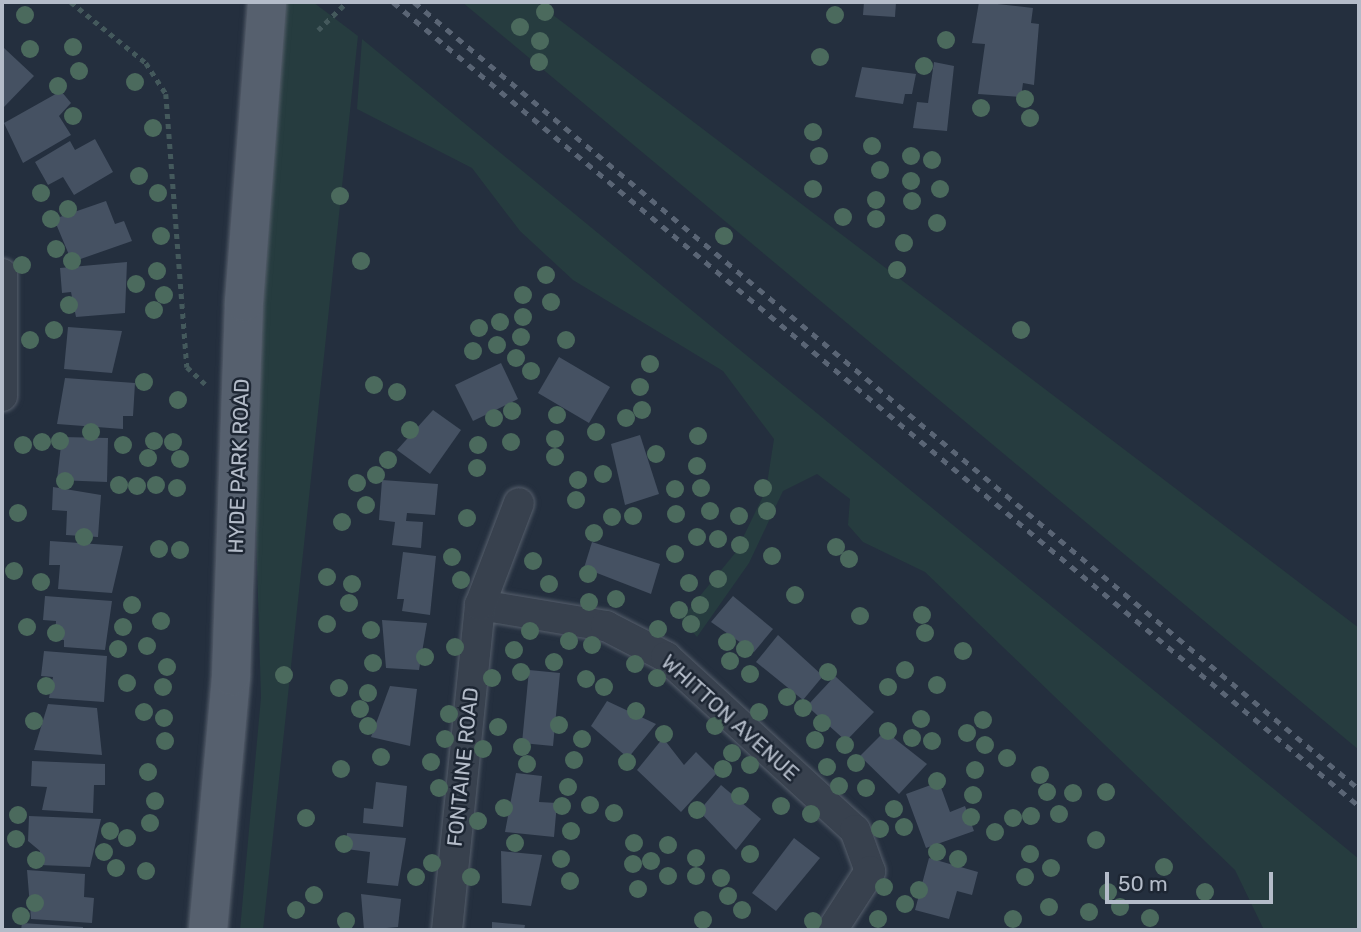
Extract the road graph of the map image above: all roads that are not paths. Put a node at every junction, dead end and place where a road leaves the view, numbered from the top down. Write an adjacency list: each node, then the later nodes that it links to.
1 (267, 2): 6 (main road, HYDE PARK ROAD)
2 (2, 274): 3 (street)
3 (2, 396)
4 (519, 503): 5 (street, FONTAINE ROAD)
5 (480, 604): 7 (street, FONTAINE ROAD); 8 (street, WHITTON AVENUE)
6 (208, 930)
7 (447, 930)
8 (832, 930)

